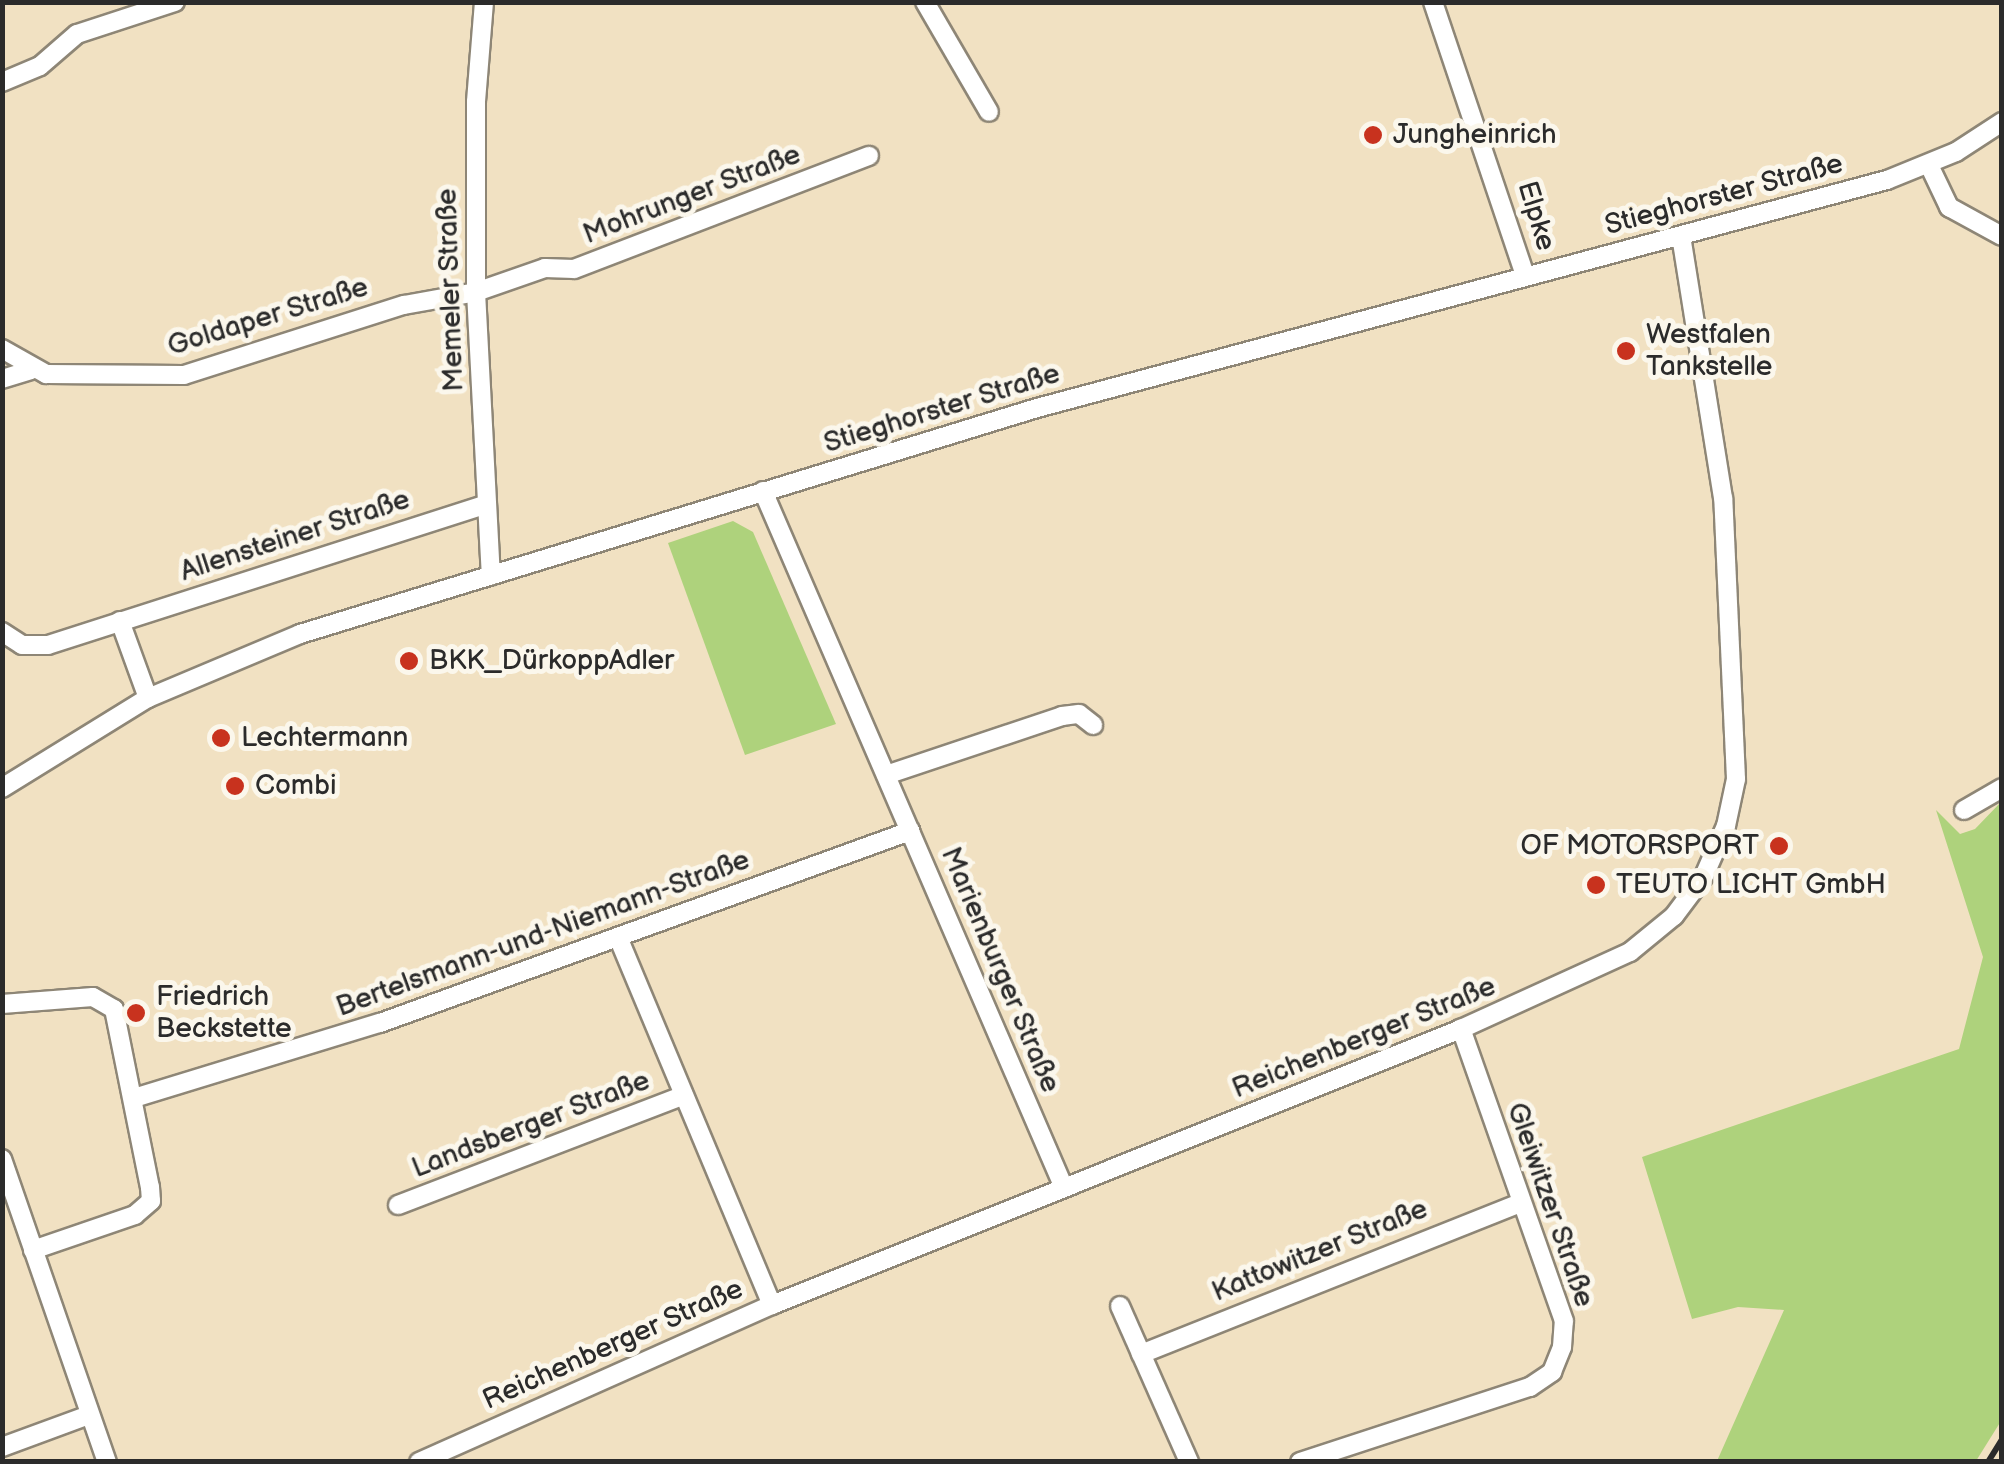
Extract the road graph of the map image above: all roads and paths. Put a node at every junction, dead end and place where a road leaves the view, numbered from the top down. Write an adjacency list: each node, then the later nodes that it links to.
1 (175, 2): 5 (street)
2 (484, 2): 13 (street, Memeler Straße)
3 (925, 2): 6 (street)
4 (1433, 2): 12 (street, Elpke)
5 (2, 82)
6 (990, 112)
7 (2002, 122): 9 (street, Stieghorster Straße)
8 (868, 156): 13 (street, Mohrunger Straße)
9 (1929, 166): 10 (street, Stieghorster Straße); 11 (street)
10 (1681, 236): 12 (street, Stieghorster Straße); 31 (street, Reichenberger Straße)
11 (2002, 236)
12 (1525, 276): 17 (street, Stieghorster Straße)
13 (476, 292): 15 (street, Goldaper Straße); 18 (street, Memeler Straße)
14 (2, 349): 15 (street)
15 (31, 370): 16 (street)
16 (2, 379)
17 (764, 491): 19 (street, Stieghorster Straße); 24 (street, Marienburger Straße)
18 (487, 504): 19 (street, Memeler Straße); 20 (street, Allensteiner Straße)
19 (491, 576): 22 (street, Stieghorster Straße)
20 (120, 621): 21 (street, Allensteiner Straße); 22 (street)
21 (2, 632)
22 (148, 698): 25 (street, Stieghorster Straße)
23 (1093, 724): 24 (street)
24 (886, 774): 28 (street, Marienburger Straße)
25 (2, 788)
26 (2002, 788): 27 (street)
27 (1964, 810)
28 (910, 831): 29 (street, Bertelsmann-und-Niemann-Straße); 35 (street, Marienburger Straße)
29 (618, 937): 32 (street, Landsberger Straße); 33 (street, Bertelsmann-und-Niemann-Straße)
30 (2, 1004): 33 (street)
31 (1462, 1029): 35 (street, Reichenberger Straße); 36 (street, Gleiwitzer Straße)
32 (684, 1096): 37 (street, Landsberger Straße); 39 (street, Landsberger Straße)
33 (134, 1098): 38 (street)
34 (2, 1159): 38 (street)
35 (1064, 1188): 39 (street, Reichenberger Straße)
36 (1522, 1203): 41 (street, Kattowitzer Straße); 47 (street, Gleiwitzer Straße)
37 (398, 1205)
38 (33, 1250): 42 (street)
39 (772, 1305): 44 (street, Reichenberger Straße)
40 (1120, 1306): 41 (street)
41 (1142, 1354): 46 (street)
42 (89, 1414): 43 (street); 45 (street)
43 (2, 1447)
44 (421, 1461)
45 (107, 1462)
46 (1189, 1462)
47 (1300, 1462)

